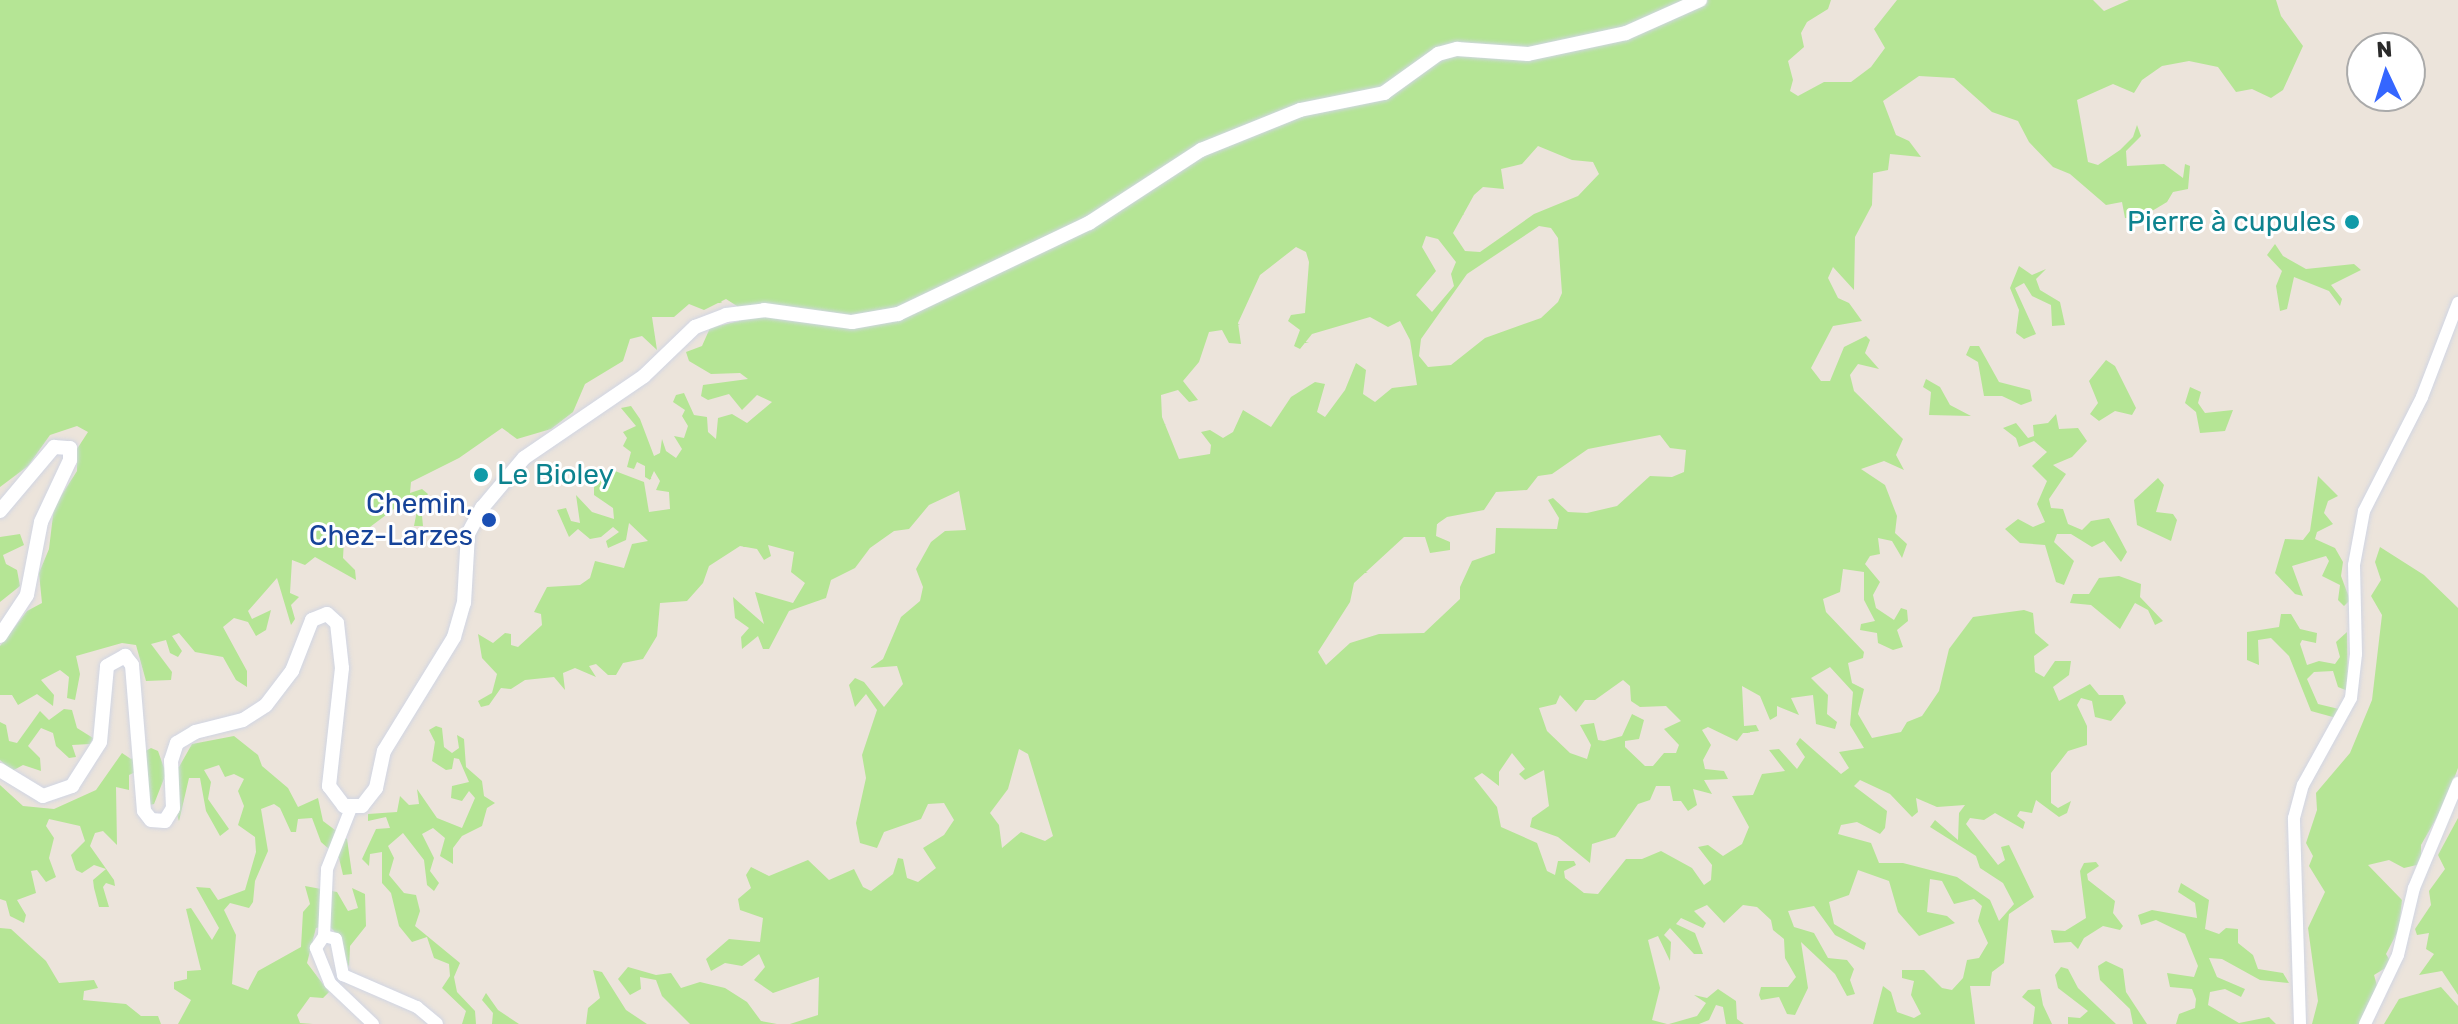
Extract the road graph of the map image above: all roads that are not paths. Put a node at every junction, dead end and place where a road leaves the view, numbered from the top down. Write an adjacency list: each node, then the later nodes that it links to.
1 (1700, 0): 7 (street)
2 (2458, 303): 11 (street)
3 (0, 511): 4 (street)
4 (0, 636)
5 (0, 770): 7 (street)
6 (2458, 783): 12 (street)
7 (351, 808): 8 (street)
8 (324, 936): 9 (street); 10 (street)
9 (373, 1024)
10 (437, 1024)
11 (2300, 1024)
12 (2365, 1024)

